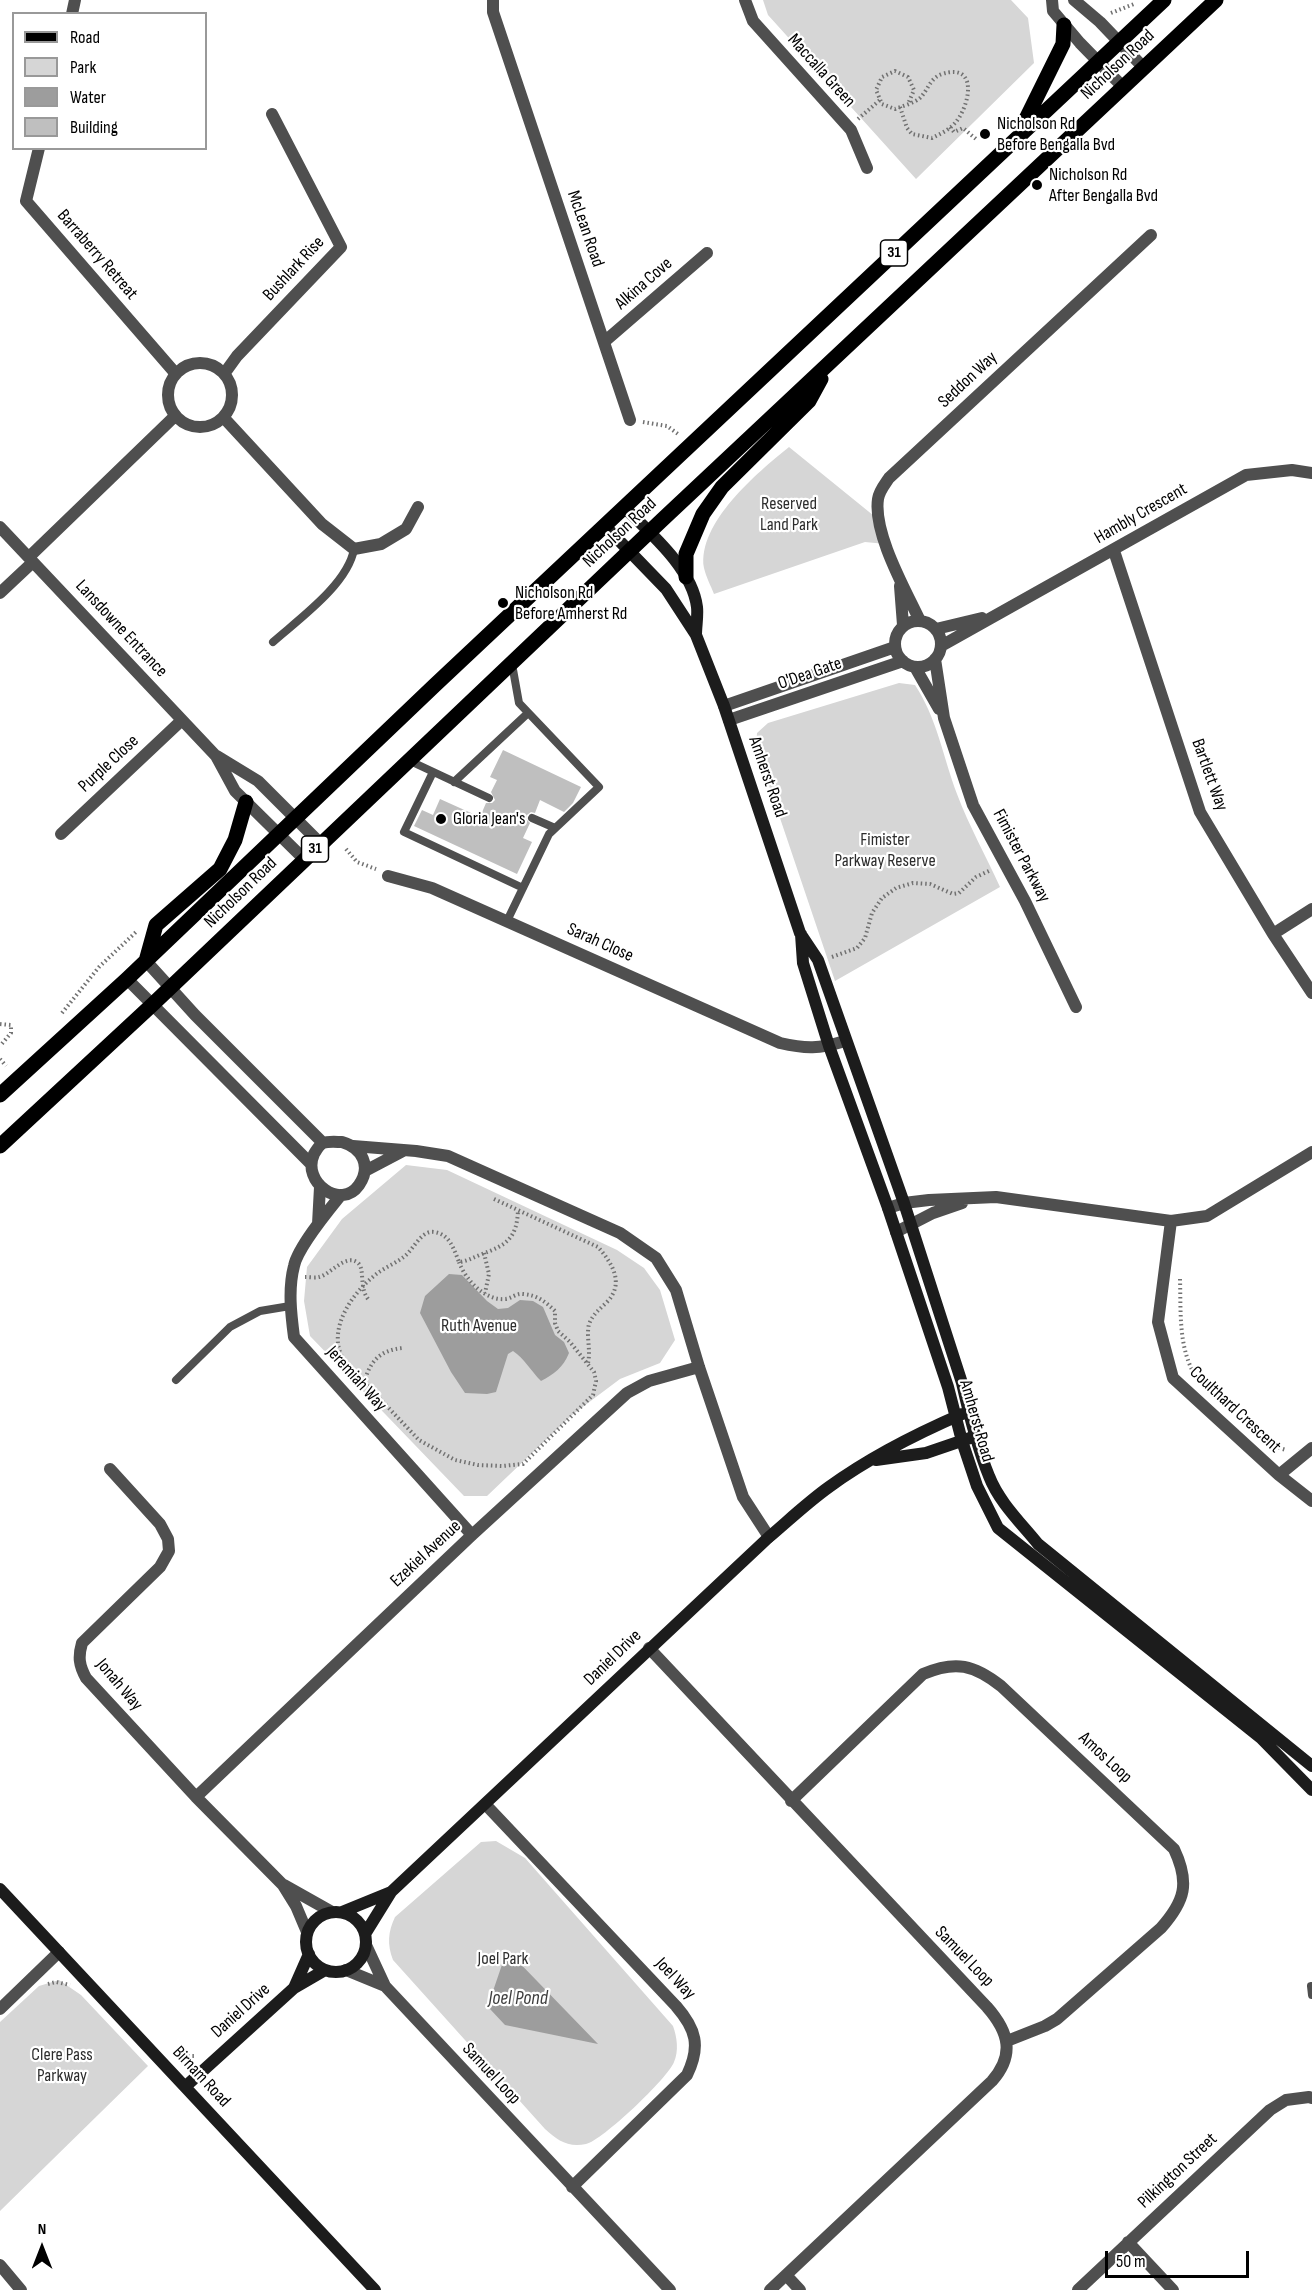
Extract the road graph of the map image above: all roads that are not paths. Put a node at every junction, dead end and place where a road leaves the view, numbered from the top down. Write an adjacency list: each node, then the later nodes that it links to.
1 (493, 0): 18 (street, McLean Road)
2 (745, 0): 15 (street, Maccalla Green)
3 (1052, 0): 7 (street)
4 (1074, 0): 8 (street)
5 (1164, 0): 8 (main road, Nicholson Road / 31)
6 (1216, 0): 10 (main road, Nicholson Road / 31)
7 (1065, 25): 9 (street); 13 (main road)
8 (1120, 42): 9 (main road, Nicholson Road / 31); 10 (street)
9 (1098, 62): 11 (street); 13 (main road, Nicholson Road / 31)
10 (1144, 68): 11 (main road, Nicholson Road / 31)
11 (1123, 87): 19 (main road, Nicholson Road / 31)
12 (272, 114): 21 (street, Bushlark Rise)
13 (1018, 138): 27 (main road, Nicholson Road / 31)
14 (39, 150): 20 (street, Barraberry Retreat)
15 (867, 168)
16 (1151, 235): 36 (street, Seddon Way)
17 (707, 253): 18 (street, Alkina Cove)
18 (604, 342): 24 (street, McLean Road)
19 (829, 366): 30 (main road, Nicholson Road / 31); 35 (main road)
20 (176, 374): 21 (street); 22 (street)
21 (225, 374): 23 (street)
22 (174, 416): 23 (street); 34 (street)
23 (224, 418): 31 (street)
24 (630, 420)
25 (1312, 473): 33 (street, Hambly Crescent)
26 (418, 507): 31 (street)
27 (624, 507): 28 (main road, Nicholson Road / 31); 30 (main road, Amherst Road)
28 (605, 526): 32 (main road, Amherst Road); 61 (main road, Nicholson Road / 31)
29 (0, 527): 34 (street, Lansdowne Entrance)
30 (649, 532): 32 (main road, Nicholson Road / 31); 35 (main road, Amherst Road)
31 (354, 549): 43 (lane)
32 (629, 551): 42 (main road, Amherst Road); 48 (main road, Nicholson Road / 31)
33 (1114, 551): 38 (street, Hambly Crescent); 73 (street, Bartlett Way)
34 (31, 560): 37 (street); 53 (street, Lansdowne Entrance)
35 (686, 577): 42 (main road, Amherst Road)
36 (900, 579): 39 (street, Seddon Way); 40 (street, Seddon Way)
37 (0, 593)
38 (995, 614): 41 (street, Hambly Crescent); 44 (street, Hambly Crescent)
39 (920, 621): 40 (street); 41 (street)
40 (903, 625): 45 (street)
41 (936, 629): 44 (street)
42 (696, 635): 50 (main road, Amherst Road)
43 (273, 642)
44 (941, 646): 46 (street)
45 (895, 647): 47 (street); 50 (street, O'Dea Gate)
46 (935, 659): 49 (street); 52 (street, Fimister Parkway)
47 (903, 661): 49 (street); 54 (street, O'Dea Gate)
48 (512, 664): 51 (lane); 56 (main road, Nicholson Road / 31)
49 (915, 667): 52 (street, Fimister Parkway)
50 (724, 706): 54 (main road, Amherst Road)
51 (528, 713): 58 (lane); 63 (lane)
52 (944, 718): 79 (street, Fimister Parkway)
53 (182, 720): 55 (street, Lansdowne Entrance); 64 (street, Purple Close)
54 (729, 720): 72 (main road, Amherst Road)
55 (216, 756): 60 (street, Lansdowne Entrance); 61 (street, Lansdowne Entrance)
56 (410, 761): 57 (lane); 66 (main road, Nicholson Road / 31)
57 (433, 772): 58 (lane); 69 (lane)
58 (454, 782): 59 (lane)
59 (489, 798)
60 (246, 802): 65 (street, Lansdowne Entrance); 74 (main road)
61 (297, 818): 65 (main road, Nicholson Road / 31); 66 (street, Lansdowne Entrance)
62 (532, 818): 63 (lane)
63 (555, 828): 69 (lane)
64 (61, 834)
65 (280, 834): 67 (street, Lansdowne Entrance); 74 (main road, Nicholson Road / 31)
66 (321, 844): 67 (main road, Nicholson Road / 31)
67 (305, 860): 76 (main road, Nicholson Road / 31)
68 (388, 876): 71 (street, Sarah Close)
69 (523, 888): 71 (lane)
70 (1312, 909): 73 (street)
71 (507, 921): 81 (street, Sarah Close)
72 (800, 933): 80 (main road, Amherst Road); 81 (main road, Amherst Road)
73 (1273, 934): 77 (street, Bartlett Way)
74 (146, 961): 75 (main road, Nicholson Road / 31); 76 (street)
75 (127, 979): 78 (street); 82 (main road, Nicholson Road / 31)
76 (171, 987): 78 (main road, Nicholson Road / 31); 83 (street)
77 (1312, 993)
78 (152, 1005): 84 (main road, Nicholson Road / 31); 88 (street)
79 (1076, 1007)
80 (845, 1041): 81 (street, Sarah Close); 93 (main road, Amherst Road)
81 (829, 1046): 94 (main road, Amherst Road)
82 (0, 1095)
83 (323, 1143): 85 (street); 88 (street)
84 (0, 1146)
85 (353, 1146): 86 (street); 89 (street)
86 (404, 1150): 89 (street); 100 (street)
87 (1312, 1152): 95 (street)
88 (310, 1163): 90 (street)
89 (365, 1171): 91 (street)
90 (320, 1187): 91 (street); 96 (street, Jeremiah Way)
91 (341, 1195): 96 (street, Jeremiah Way)
92 (975, 1199): 93 (street); 95 (street); 97 (street)
93 (904, 1203): 94 (street); 97 (main road, Amherst Road)
94 (888, 1208): 98 (main road, Amherst Road)
95 (1171, 1221): 109 (street, Coulthard Crescent)
96 (318, 1224): 99 (street, Jeremiah Way)
97 (911, 1224): 98 (street); 102 (main road, Amherst Road)
98 (896, 1232): 103 (main road, Amherst Road)
99 (290, 1306): 101 (lane); 111 (street, Jeremiah Way)
100 (699, 1367): 111 (street, Ezekiel Avenue); 112 (street)
101 (176, 1380)
102 (969, 1411): 103 (main road, Daniel Drive); 104 (main road, Amherst Road)
103 (956, 1417): 105 (main road, Amherst Road); 107 (main road, Daniel Drive)
104 (976, 1435): 105 (main road, Daniel Drive); 114 (main road, Amherst Road)
105 (962, 1441): 107 (main road, Daniel Drive); 115 (main road, Amherst Road)
106 (1312, 1448): 109 (street)
107 (869, 1461): 112 (main road, Daniel Drive)
108 (110, 1468): 116 (street, Jonah Way)
109 (1279, 1475): 110 (street, Coulthard Crescent)
110 (1312, 1501)
111 (472, 1535): 116 (street, Ezekiel Avenue)
112 (769, 1537): 113 (main road, Daniel Drive)
113 (649, 1648): 117 (street, Samuel Loop); 118 (main road, Daniel Drive)
114 (1312, 1766)
115 (1312, 1790)
116 (196, 1797): 119 (street, Jonah Way)
117 (791, 1801): 132 (street, Samuel Loop); 132 (street, Amos Loop)
118 (486, 1805): 121 (main road, Daniel Drive); 135 (street, Joel Way)
119 (283, 1885): 122 (street, Jonah Way); 123 (street, Jonah Way)
120 (0, 1889): 125 (main road, Birnam Road)
121 (391, 1892): 122 (main road, Daniel Drive); 124 (main road, Daniel Drive)
122 (337, 1912): 123 (main road, Daniel Drive); 124 (main road)
123 (308, 1932): 126 (main road, Daniel Drive)
124 (365, 1939): 128 (main road, Daniel Drive); 129 (street, Samuel Loop)
125 (59, 1952): 131 (street); 133 (main road, Birnam Road)
126 (309, 1954): 127 (main road); 130 (main road, Daniel Drive)
127 (325, 1970): 128 (main road); 130 (main road, Daniel Drive)
128 (346, 1970): 129 (street, Samuel Loop)
129 (384, 1986): 135 (street, Samuel Loop)
130 (294, 1988): 133 (main road, Daniel Drive)
131 (0, 2009)
132 (1007, 2041): 138 (street)
133 (186, 2086): 140 (main road, Birnam Road)
134 (1311, 2094): 136 (street, Pilkington Street)
135 (572, 2187): 141 (street, Samuel Loop)
136 (1128, 2242): 144 (street, Pilkington Street); 145 (street)
137 (0, 2265): 139 (street)
138 (786, 2275): 142 (street); 143 (street)
139 (21, 2290)
140 (375, 2290)
141 (670, 2290)
142 (770, 2290)
143 (800, 2290)
144 (1078, 2290)
145 (1173, 2290)

